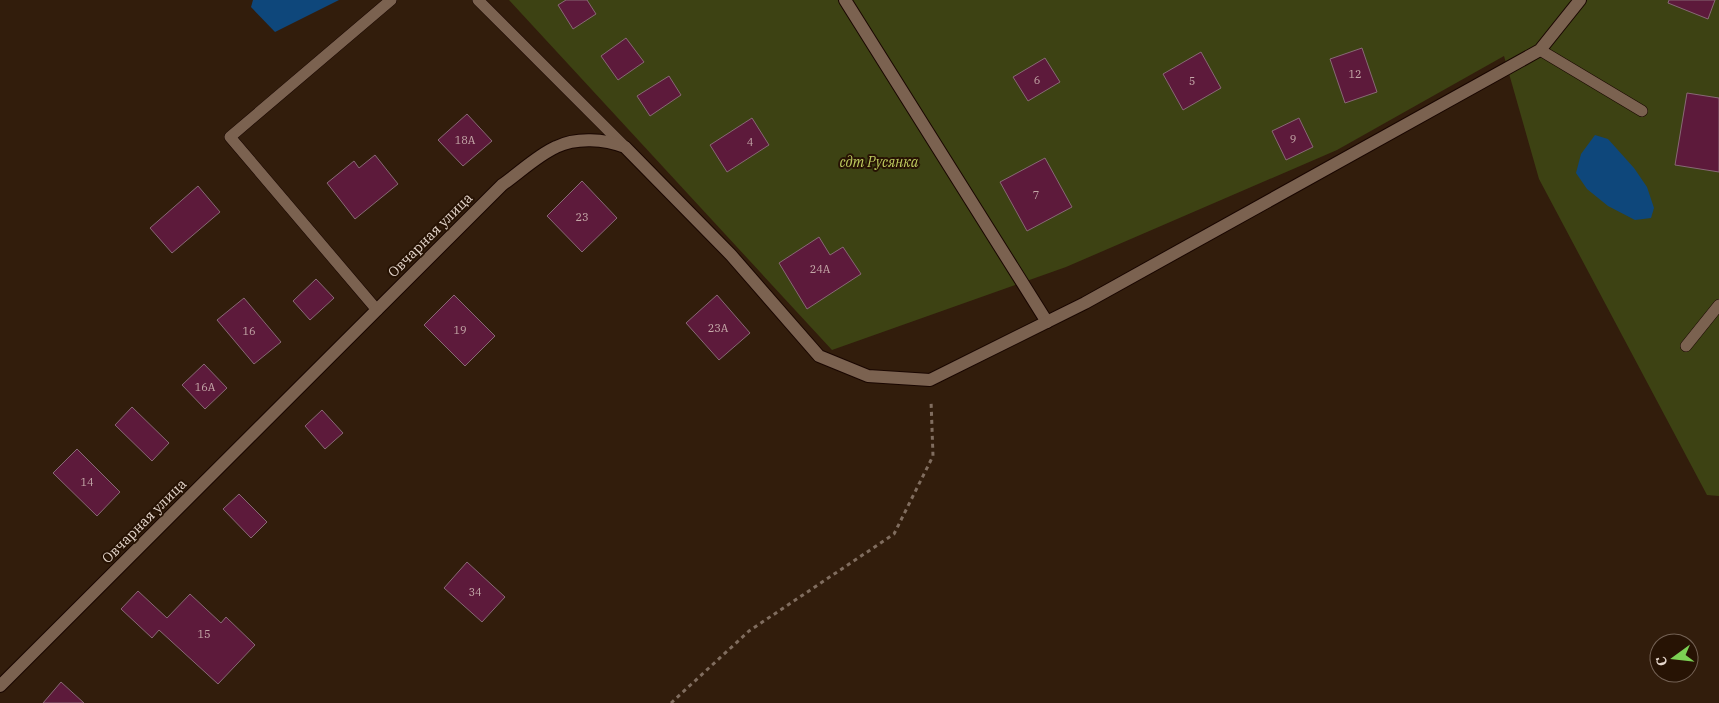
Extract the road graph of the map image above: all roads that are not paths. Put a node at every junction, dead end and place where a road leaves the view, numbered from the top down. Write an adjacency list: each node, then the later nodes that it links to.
1 (391, 0): 9 (lane)
2 (478, 0): 7 (lane)
3 (845, 0): 10 (street)
4 (1580, 0): 5 (street)
5 (1540, 50): 6 (lane); 10 (street)
6 (1642, 111)
7 (625, 147): 9 (street, Овчарная улица); 10 (street)
8 (1719, 304): 11 (lane)
9 (377, 310): 12 (street, Овчарная улица)
10 (1047, 322)
11 (1686, 346)
12 (0, 686)

